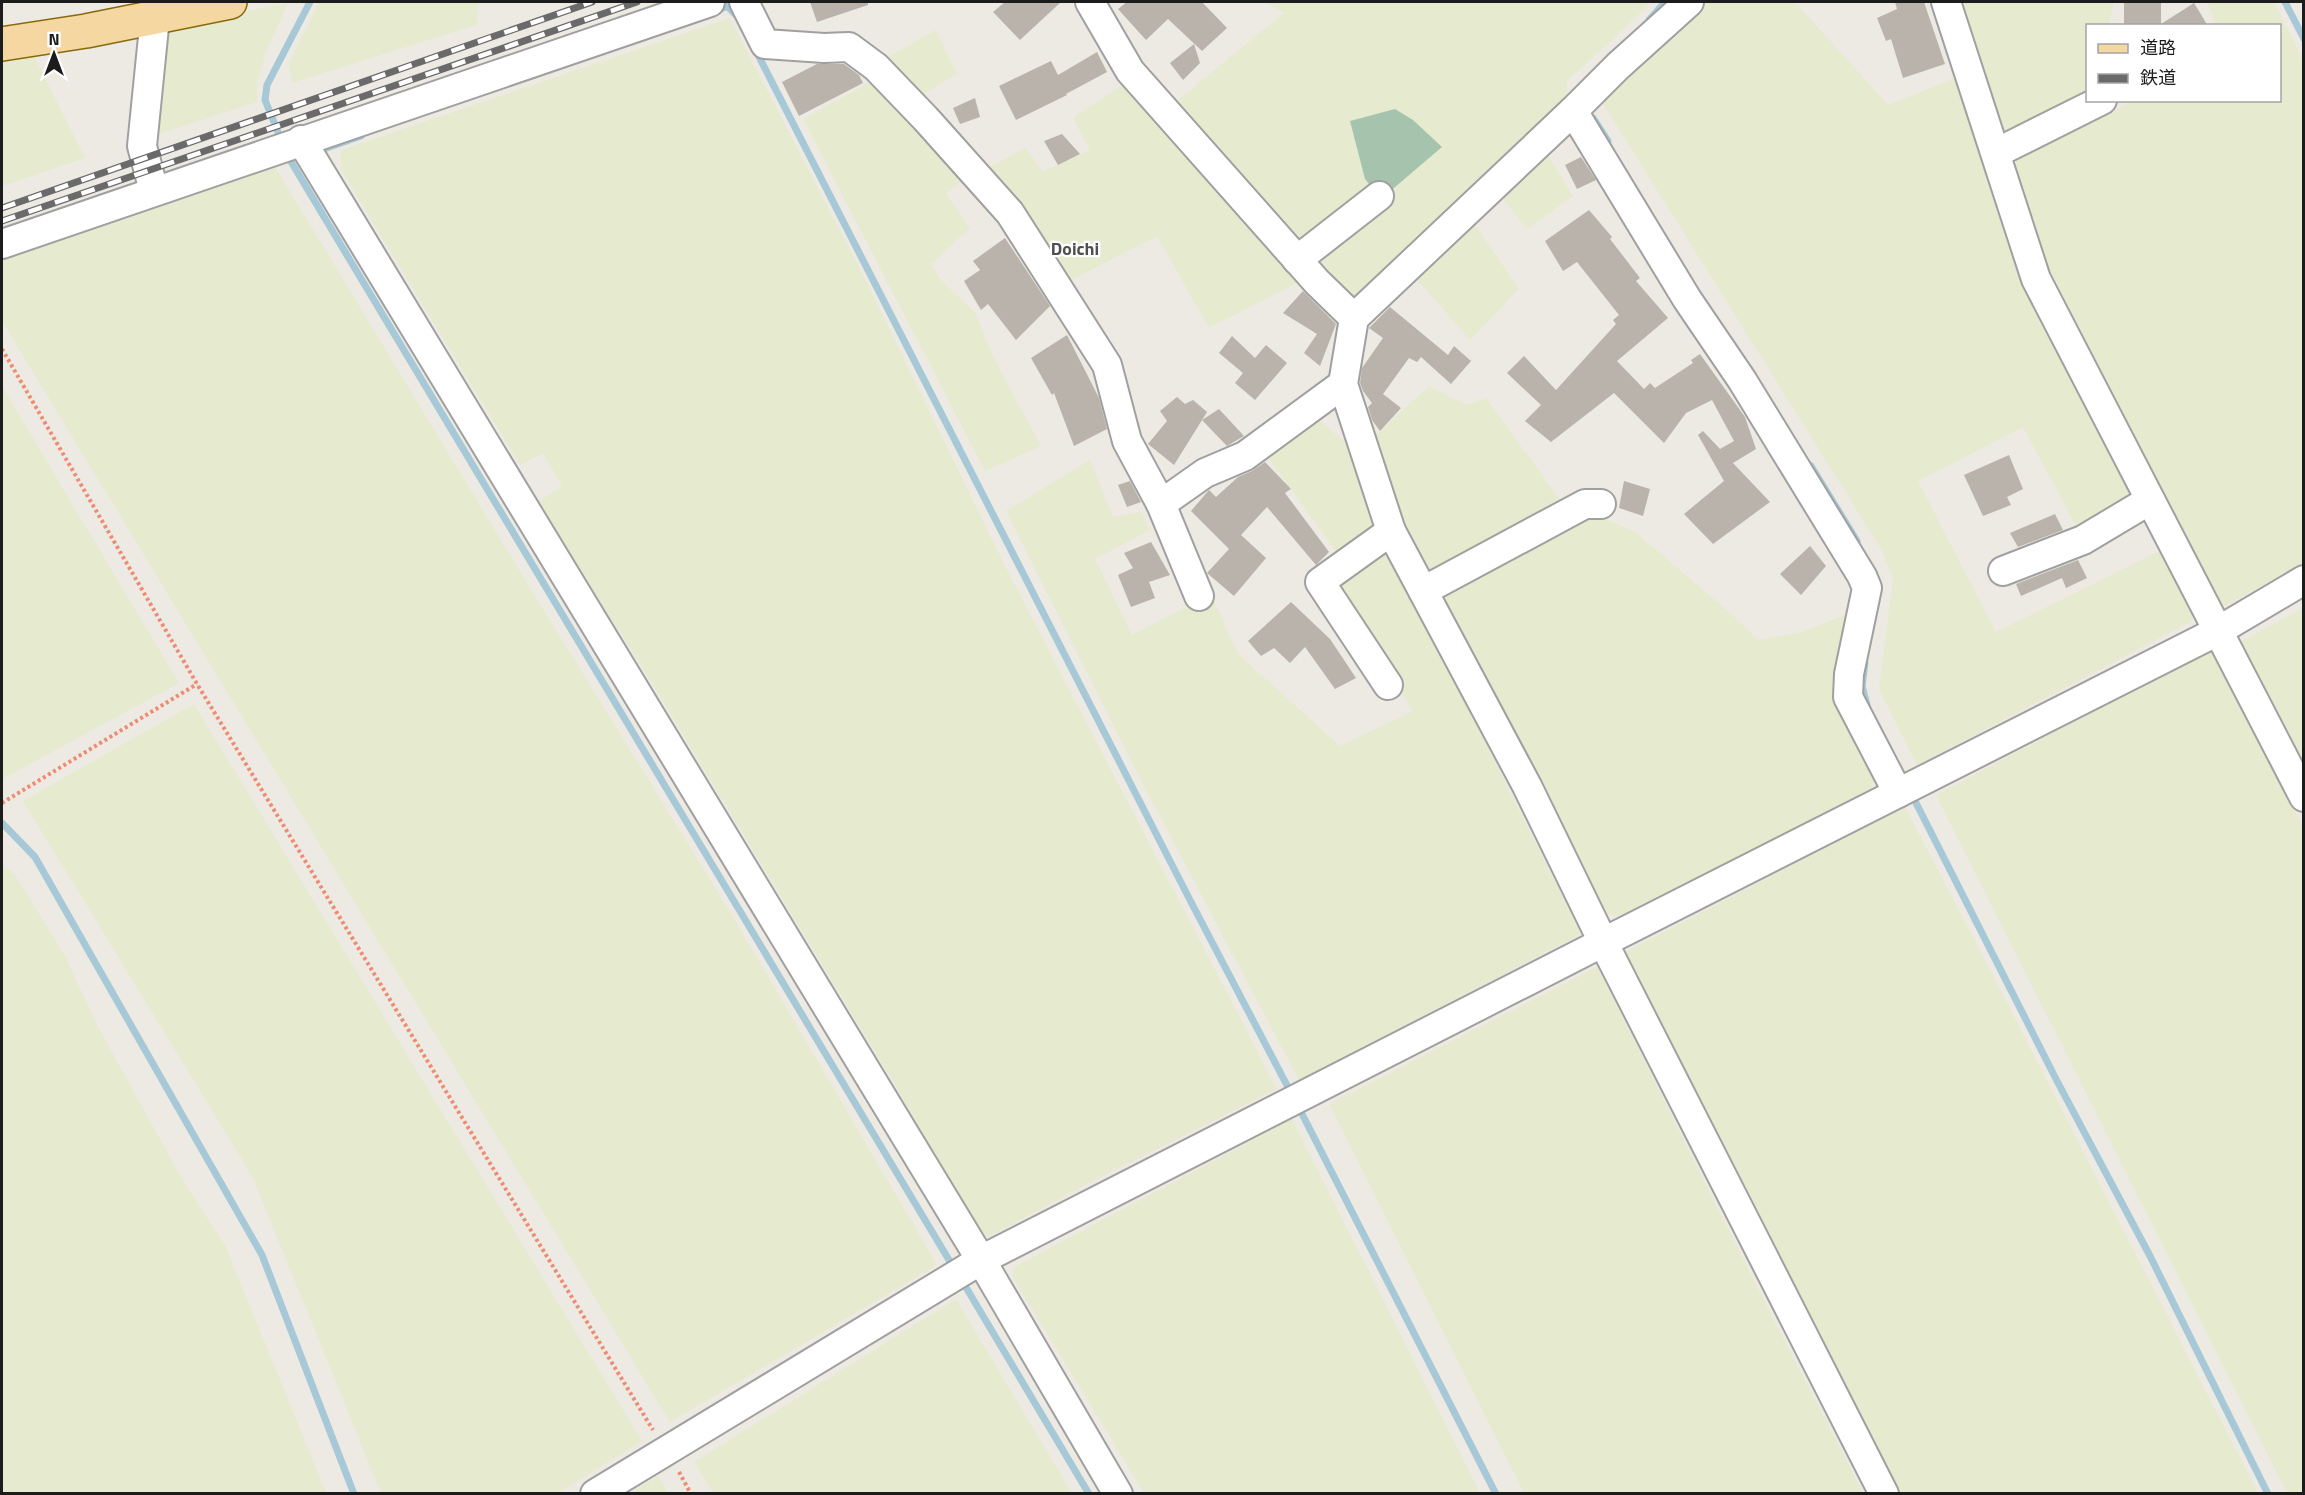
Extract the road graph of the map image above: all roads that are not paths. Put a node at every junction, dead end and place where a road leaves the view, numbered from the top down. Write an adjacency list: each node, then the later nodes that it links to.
1 (230, 2): 7 (main road)
2 (710, 2): 11 (street)
3 (744, 2): 20 (street)
4 (1090, 2): 16 (street)
5 (1689, 2): 10 (street)
6 (1946, 2): 12 (street)
7 (155, 17): 8 (main road); 13 (street)
8 (2, 44)
9 (2098, 102): 12 (street)
10 (1573, 111): 17 (street); 29 (street)
11 (302, 140): 13 (street); 32 (street)
12 (1996, 153): 19 (street)
13 (154, 191): 15 (street)
14 (1379, 196): 16 (street)
15 (2, 244)
16 (1297, 260): 17 (street)
17 (1354, 318): 18 (street)
18 (1343, 384): 20 (street); 22 (street)
19 (2150, 500): 23 (street); 27 (street)
20 (1161, 504): 26 (street)
21 (1601, 504): 25 (street)
22 (1391, 531): 25 (street); 28 (street)
23 (2003, 571)
24 (2304, 580): 27 (street)
25 (1423, 591): 31 (street)
26 (1199, 596)
27 (2218, 631): 29 (street); 30 (street)
28 (1388, 685)
29 (1898, 793): 31 (street)
30 (2304, 797)
31 (1604, 942): 32 (street); 35 (street)
32 (981, 1260): 33 (street); 34 (street)
33 (595, 1494)
34 (1118, 1494)
35 (1884, 1494)

